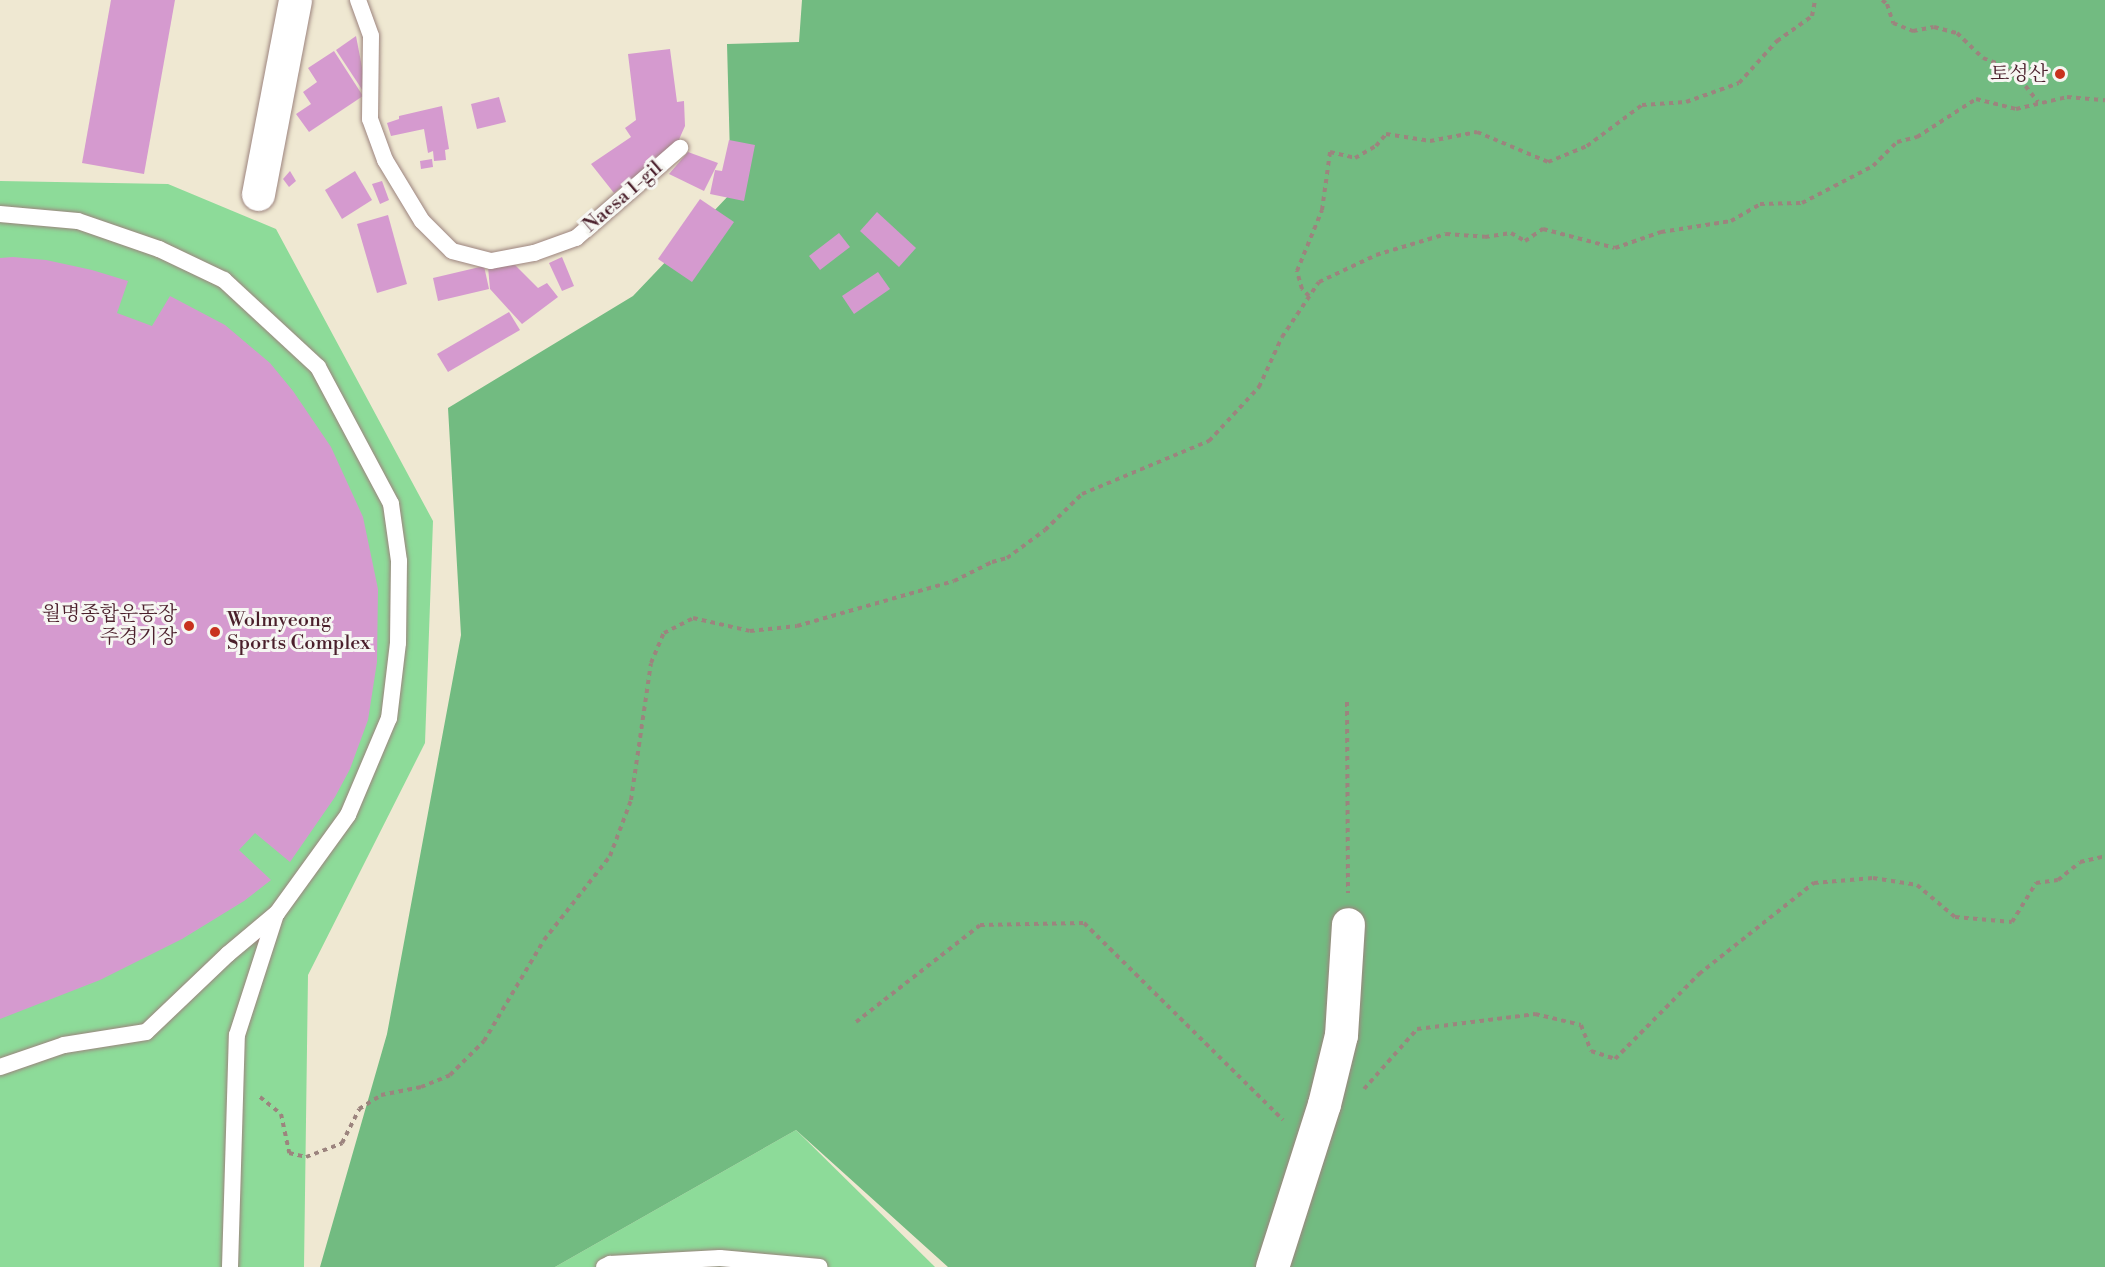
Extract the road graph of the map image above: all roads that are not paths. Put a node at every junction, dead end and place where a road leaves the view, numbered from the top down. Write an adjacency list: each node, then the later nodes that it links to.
1 (295, 0): 4 (street)
2 (358, 0): 3 (lane, Naesa 1-gil)
3 (680, 148)
4 (258, 194)
5 (0, 214): 6 (lane)
6 (277, 913): 8 (lane); 9 (lane)
7 (1348, 924): 12 (street)
8 (0, 1067)
9 (230, 1267)
10 (604, 1267): 11 (lane)
11 (820, 1267)
12 (1272, 1267)

